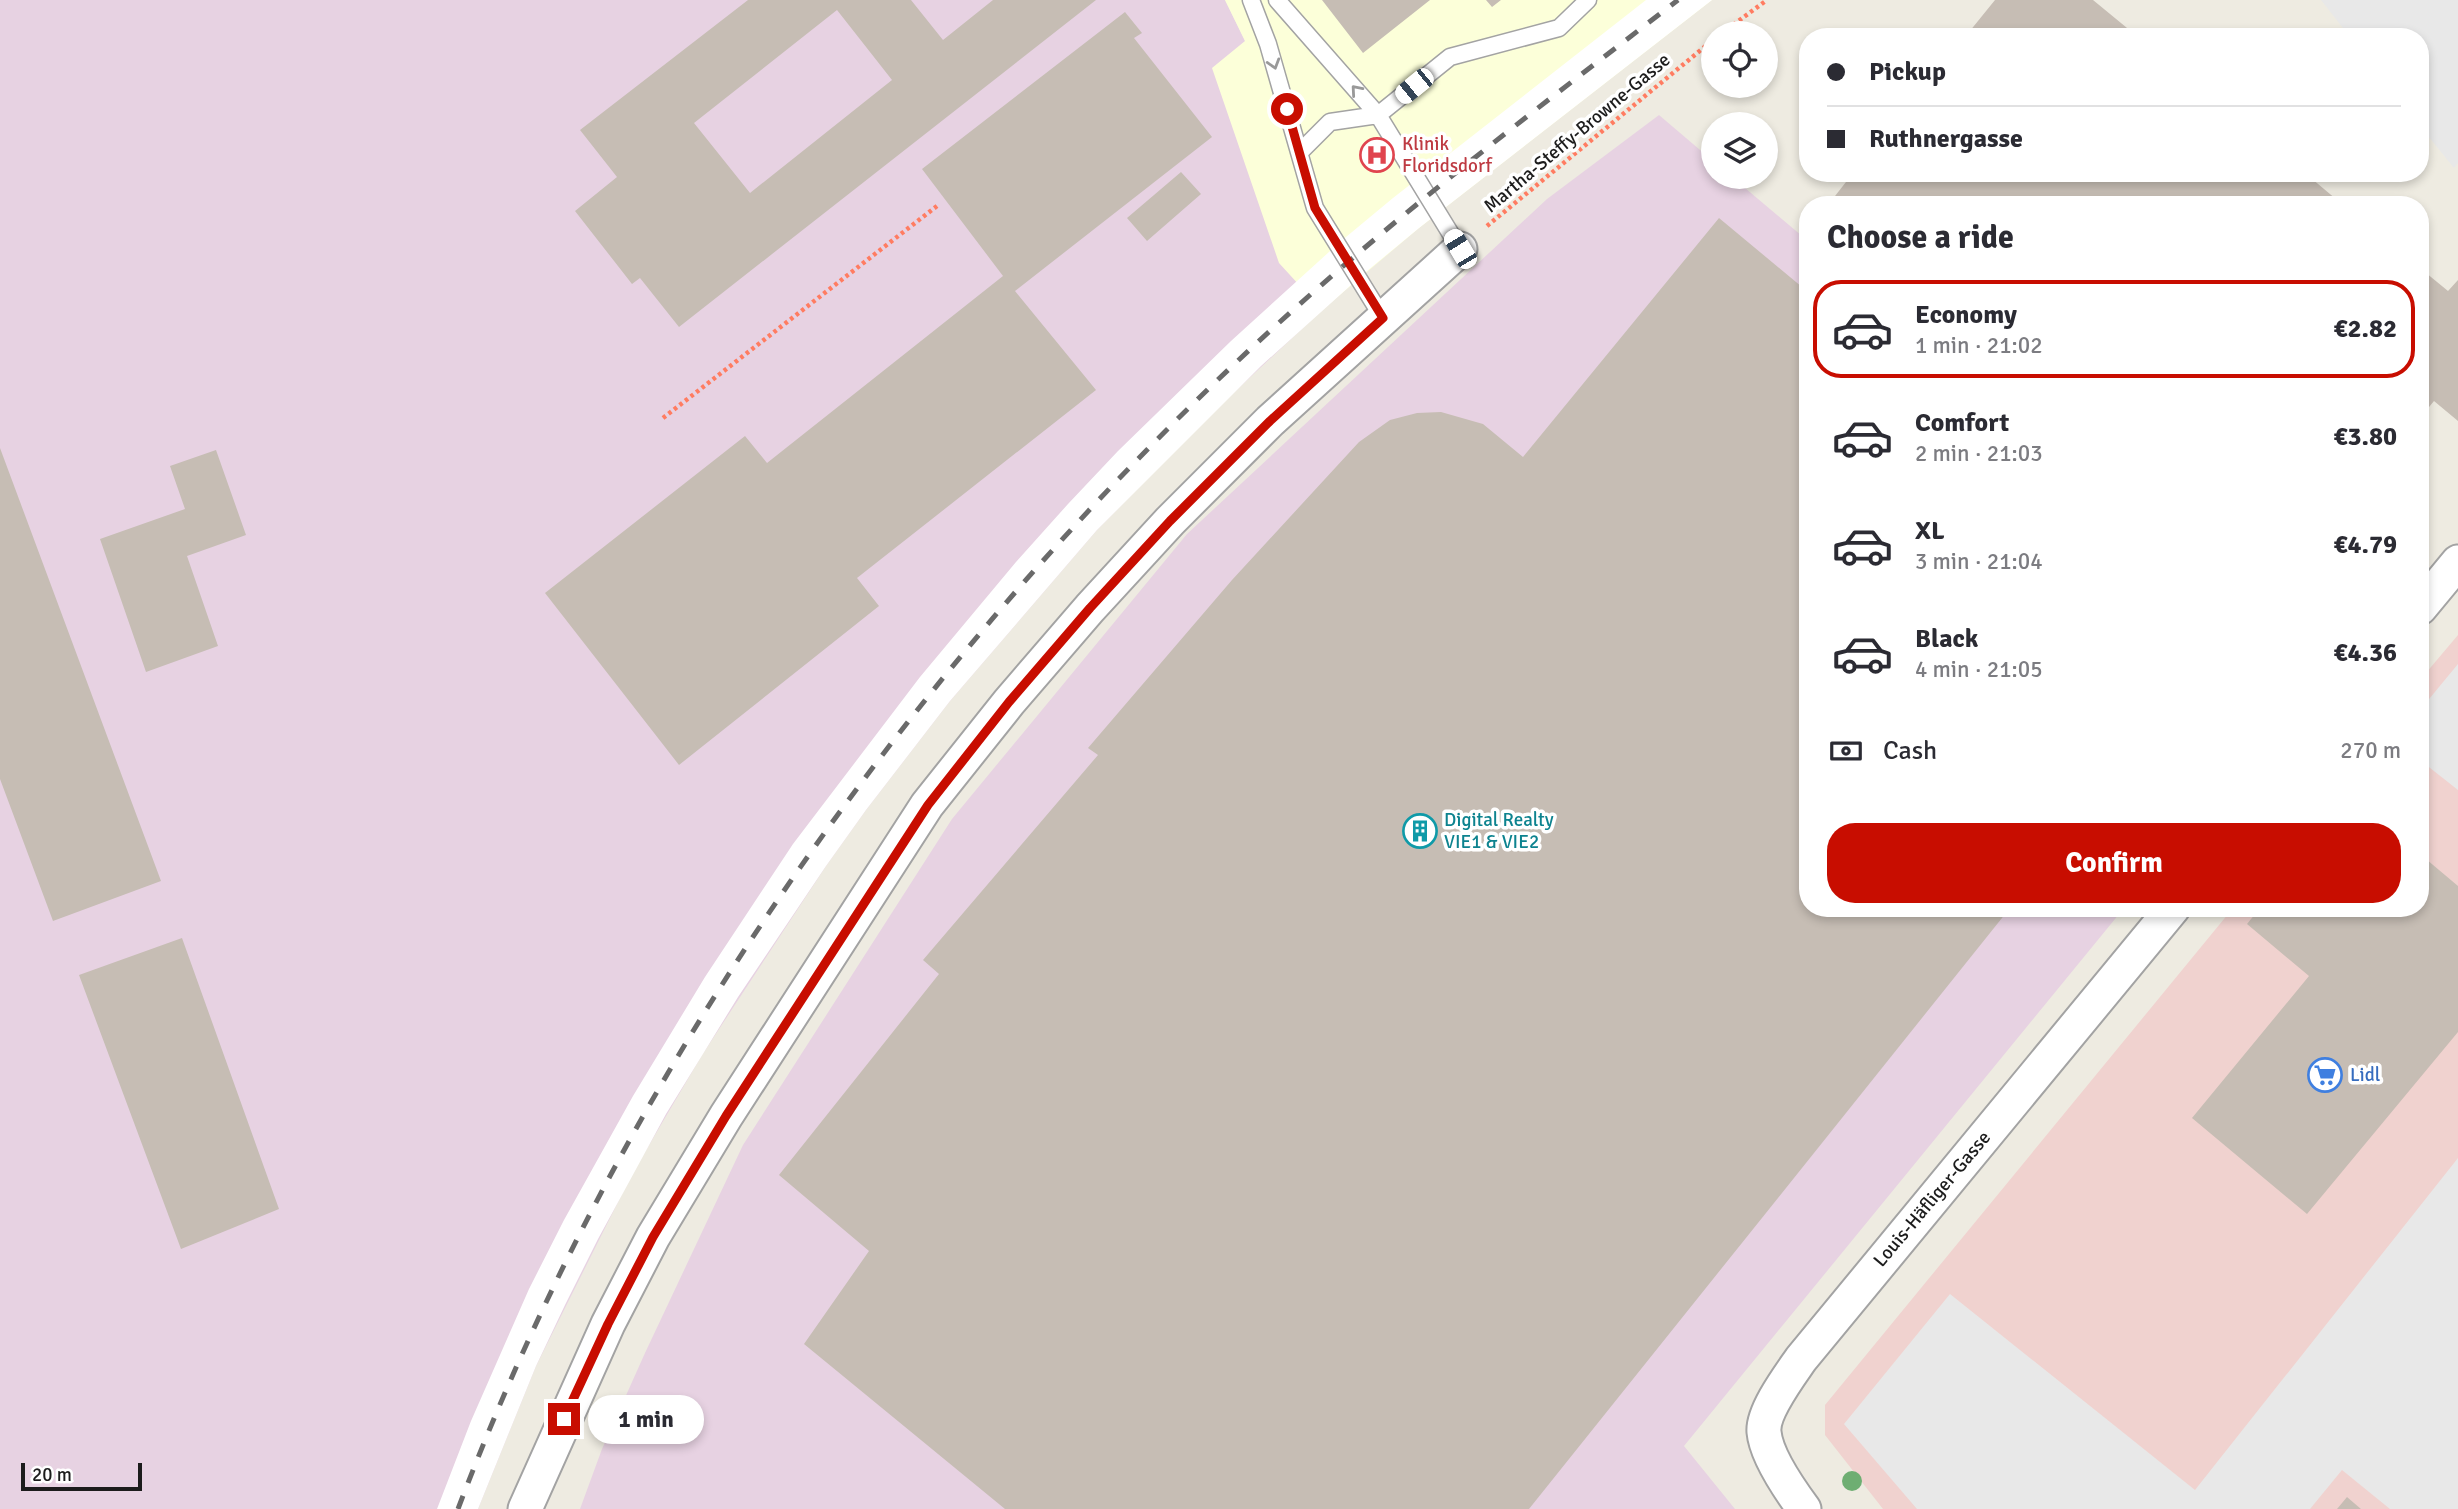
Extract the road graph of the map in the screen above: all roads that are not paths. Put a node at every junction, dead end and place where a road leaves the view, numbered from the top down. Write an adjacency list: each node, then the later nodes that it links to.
1 (1251, 0): 5 (lane, one-way to 5)
2 (1277, 0): 4 (lane, one-way to 2)
3 (1588, 0): 4 (lane)
4 (1378, 115): 5 (lane); 6 (lane)
5 (1300, 152): 7 (lane)
6 (1460, 249): 7 (street)
7 (1383, 318): 11 (street)
8 (2458, 562): 9 (street)
9 (2429, 597)
10 (2166, 917): 12 (street, Louis-Häfliger-Gasse)
11 (526, 1509)
12 (1804, 1509)

